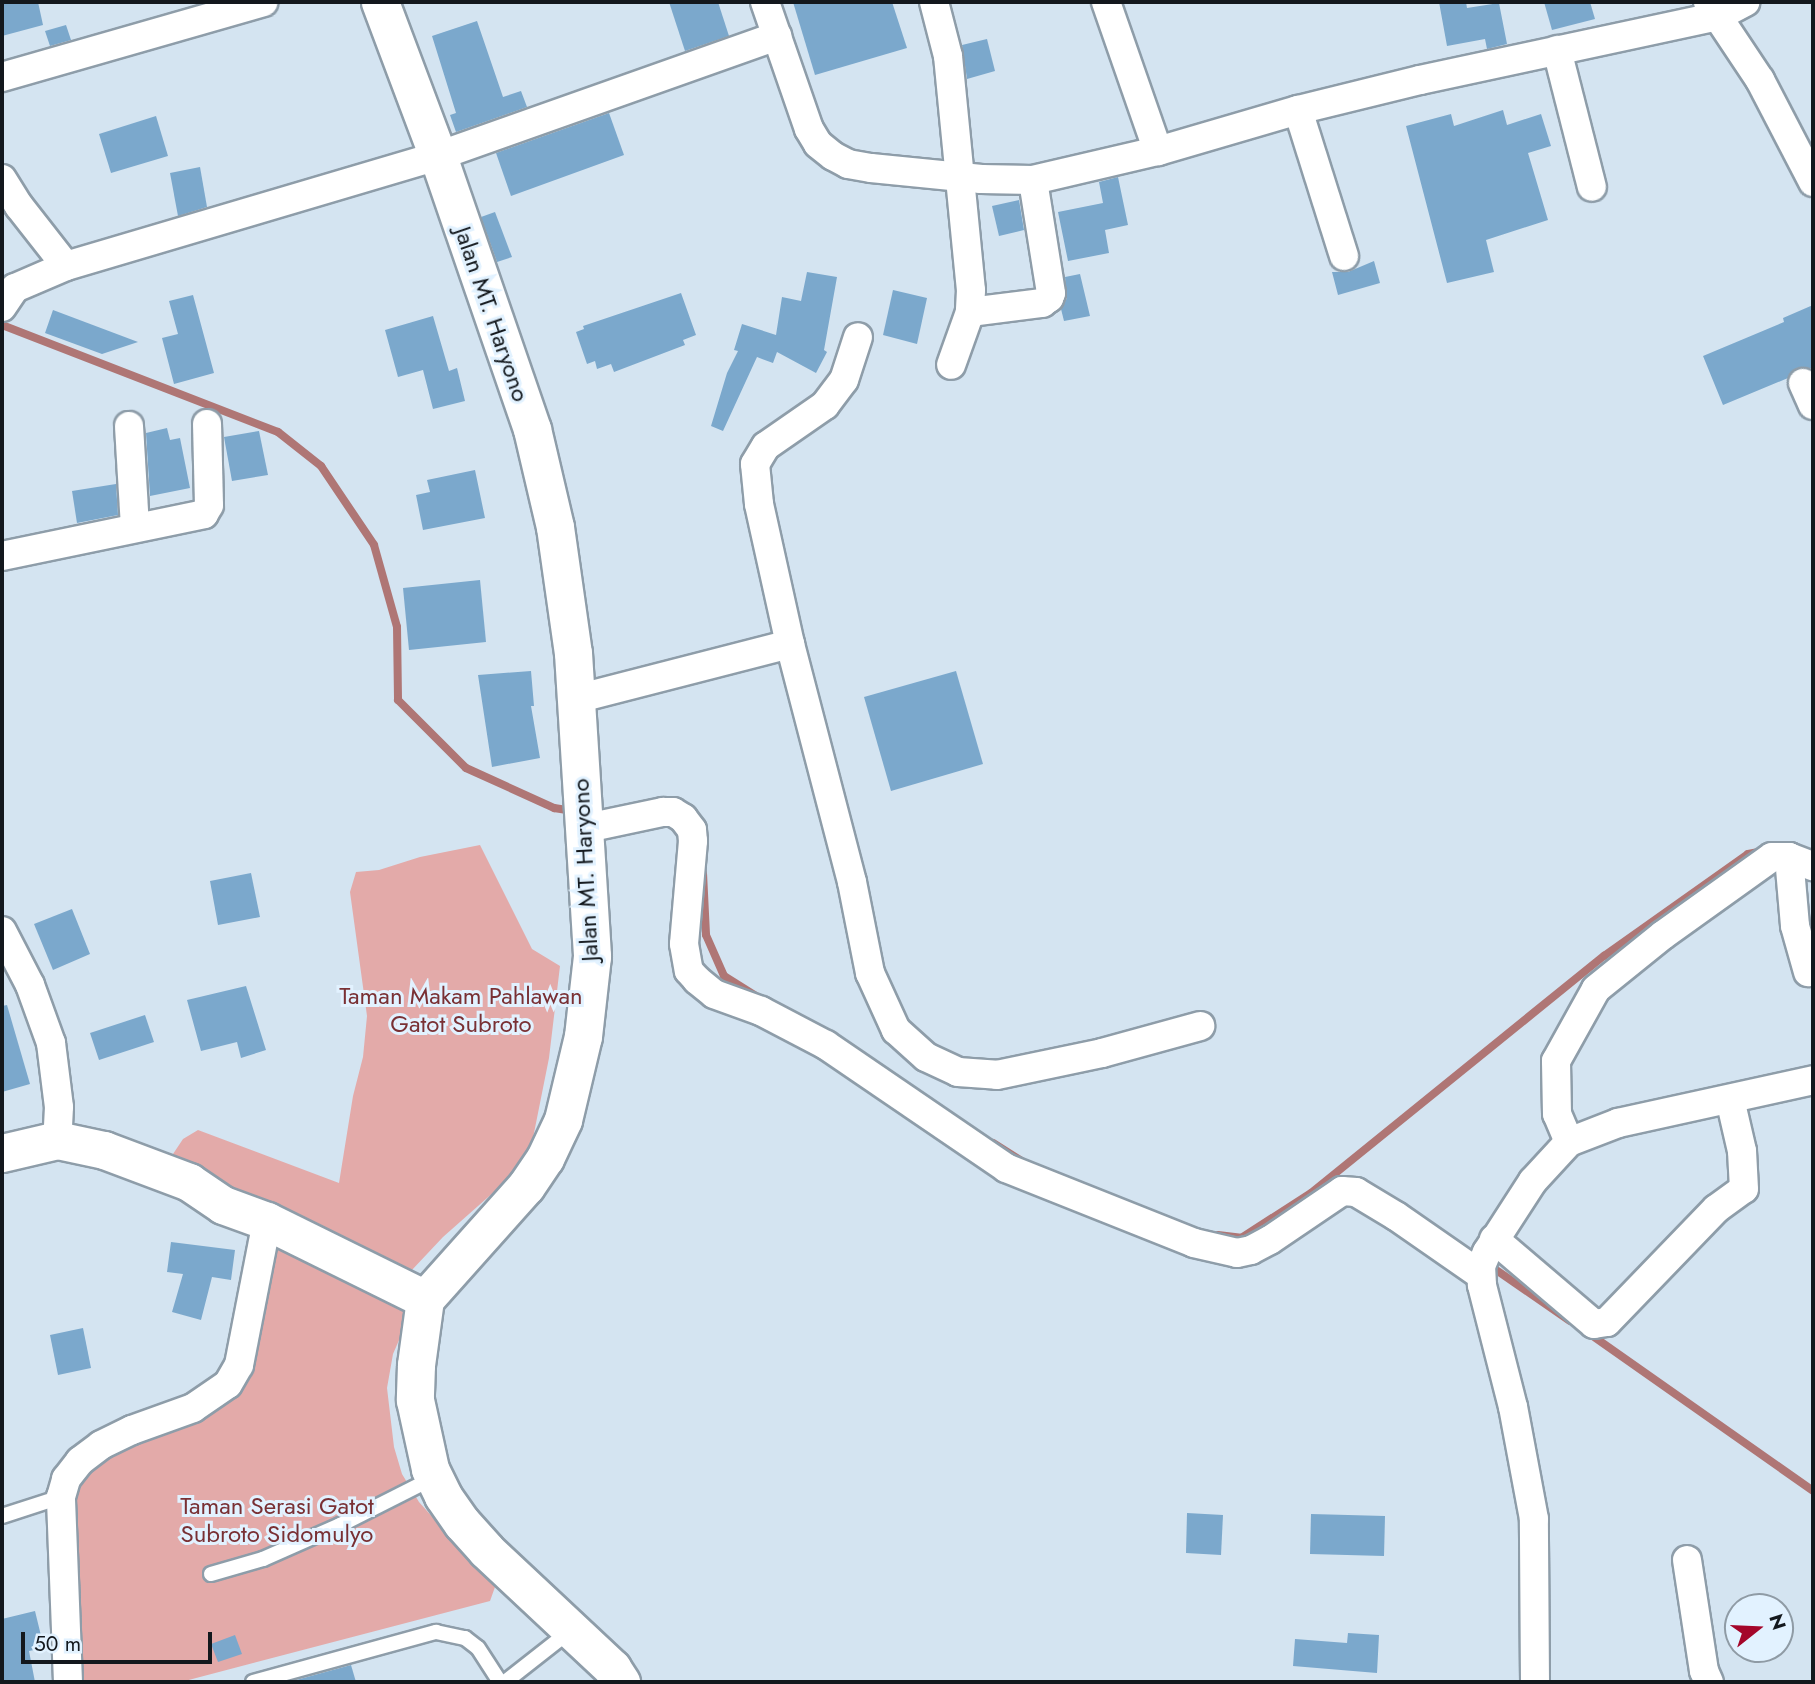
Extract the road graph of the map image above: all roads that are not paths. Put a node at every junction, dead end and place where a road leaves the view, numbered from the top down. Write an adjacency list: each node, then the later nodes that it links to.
1 (263, 2): 10 (street)
2 (380, 2): 13 (street, Jalan MT. Haryono)
3 (765, 2): 8 (street)
4 (934, 2): 14 (street)
5 (1106, 2): 12 (street)
6 (1745, 2): 7 (street)
7 (1714, 9): 9 (street); 17 (street)
8 (777, 36): 13 (street); 14 (street)
9 (1557, 50): 11 (street); 18 (street)
10 (2, 77)
11 (1298, 110): 12 (street); 19 (street)
12 (1158, 151): 16 (street)
13 (438, 156): 20 (street); 30 (street, Jalan MT. Haryono)
14 (959, 175): 16 (street); 22 (street)
15 (2, 179): 20 (street)
16 (1033, 180): 22 (street)
17 (1813, 182)
18 (1592, 187)
19 (1344, 256)
20 (66, 266): 21 (street)
21 (2, 307)
22 (970, 312): 24 (street)
23 (859, 337): 29 (street)
24 (951, 365)
25 (207, 424): 27 (street)
26 (129, 426): 27 (street)
27 (135, 527): 28 (street)
28 (2, 556)
29 (790, 644): 30 (street); 35 (street)
30 (576, 699): 31 (street, Jalan MT. Haryono)
31 (582, 814): 42 (street); 43 (street, Jalan MT. Haryono)
32 (1801, 862): 34 (street); 39 (street)
33 (2, 931): 38 (street)
34 (1808, 972)
35 (1200, 1026)
36 (1813, 1080): 37 (street)
37 (1730, 1099): 39 (street); 42 (street)
38 (57, 1140): 40 (street); 41 (street)
39 (1569, 1142): 42 (street)
40 (2, 1153)
41 (267, 1221): 43 (street); 45 (street)
42 (1486, 1258): 55 (street)
43 (425, 1299): 44 (street)
44 (434, 1477): 48 (lane); 49 (street)
45 (61, 1497): 46 (lane); 50 (street)
46 (2, 1516)
47 (1687, 1560): 56 (street)
48 (211, 1574)
49 (571, 1630): 53 (lane); 54 (street)
50 (68, 1682)
51 (253, 1682): 52 (lane)
52 (500, 1682)
53 (505, 1682)
54 (621, 1682)
55 (1535, 1682)
56 (1709, 1682)

